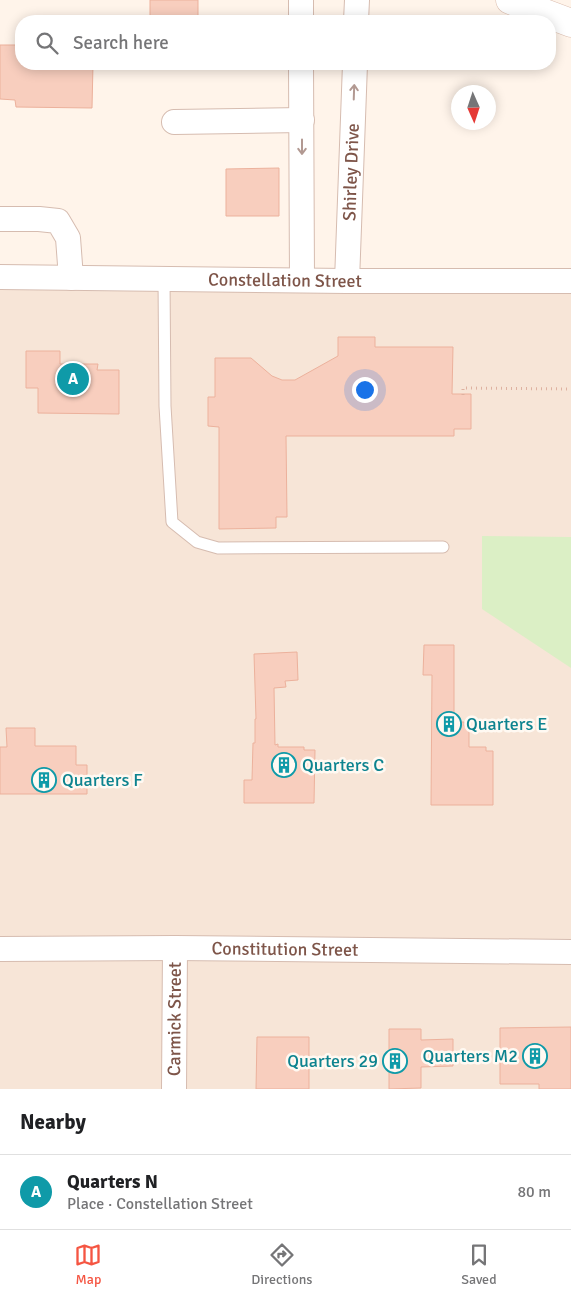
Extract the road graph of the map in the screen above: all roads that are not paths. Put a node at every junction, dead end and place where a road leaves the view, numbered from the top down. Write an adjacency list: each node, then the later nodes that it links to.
1 (301, 0): 4 (street)
2 (357, 0): 5 (street)
3 (510, 0): 6 (main road)
4 (301, 15)
5 (356, 15)
6 (550, 15)
7 (556, 17): 8 (main road)
8 (571, 23)
9 (301, 70): 11 (street)
10 (355, 70): 18 (street, Shirley Drive, one-way to 10)
11 (302, 120): 12 (street); 17 (street, one-way to 17)
12 (174, 122)
13 (0, 219): 15 (street)
14 (0, 277): 15 (street, Constellation Street)
15 (71, 278): 16 (street, Constellation Street)
16 (164, 278): 17 (street, Constellation Street); 20 (lane)
17 (302, 280): 18 (street, Constellation Street)
18 (347, 281): 19 (street, Constellation Street)
19 (571, 281)
20 (442, 547)
21 (175, 948): 22 (street, Constitution Street); 23 (street, Constitution Street); 24 (street, Carmick Street)
22 (0, 949)
23 (571, 952)
24 (174, 1089)

